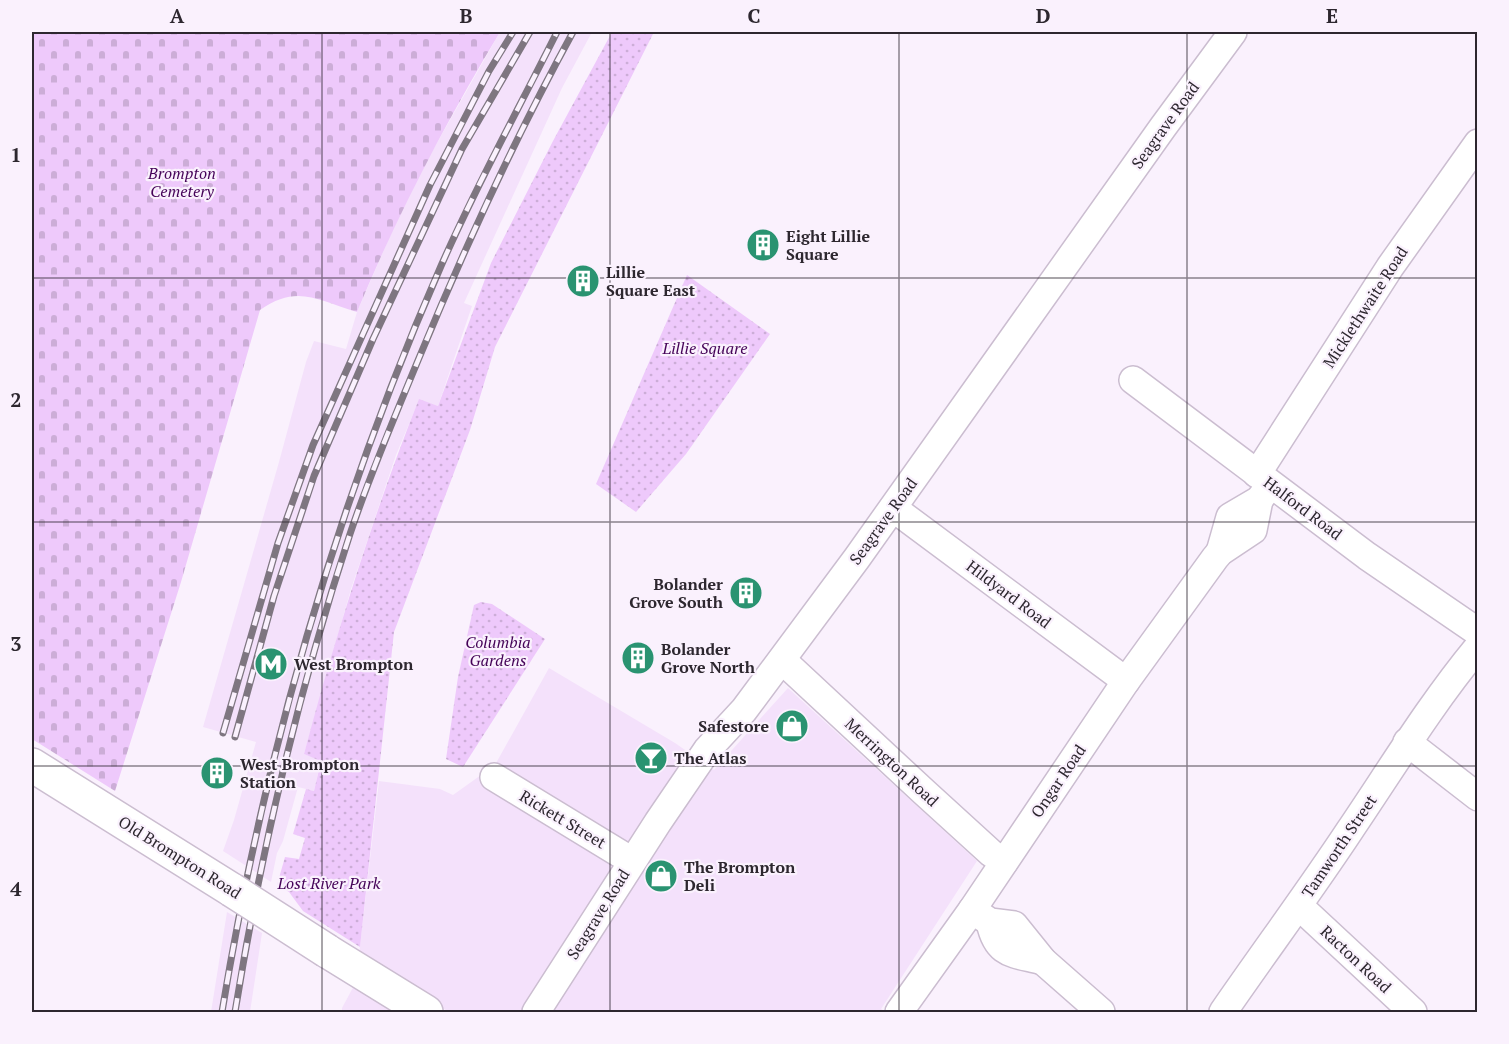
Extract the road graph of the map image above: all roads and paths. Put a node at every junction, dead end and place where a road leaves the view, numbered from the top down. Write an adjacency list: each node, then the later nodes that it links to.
1 (1227, 33): 5 (street, Seagrave Road)
2 (1478, 143): 4 (street, Micklethwaite Road)
3 (1133, 380): 4 (street, Halford Road)
4 (1262, 485): 6 (street, Halford Road); 9 (street, Ongar Road)
5 (893, 508): 8 (street, Seagrave Road); 9 (street, Hildyard Road)
6 (1478, 632)
7 (1478, 647): 10 (street, Tamworth Street)
8 (782, 660): 14 (street, Seagrave Road); 15 (street, Merrington Road)
9 (1126, 681): 15 (street, Ongar Road)
10 (1407, 742): 13 (street); 16 (street, Tamworth Street)
11 (32, 765): 18 (main road, Old Brompton Road, bridge)
12 (494, 777): 14 (street, Rickett Street)
13 (1478, 797)
14 (632, 861): 19 (street, Seagrave Road)
15 (1004, 862): 17 (street, Ongar Road)
16 (1299, 906): 22 (street, Tamworth Street); 23 (street, Racton Road)
17 (981, 916): 20 (street, Ongar Road); 21 (street)
18 (426, 1012)
19 (536, 1012)
20 (899, 1012)
21 (1101, 1012)
22 (1222, 1012)
23 (1413, 1012)

